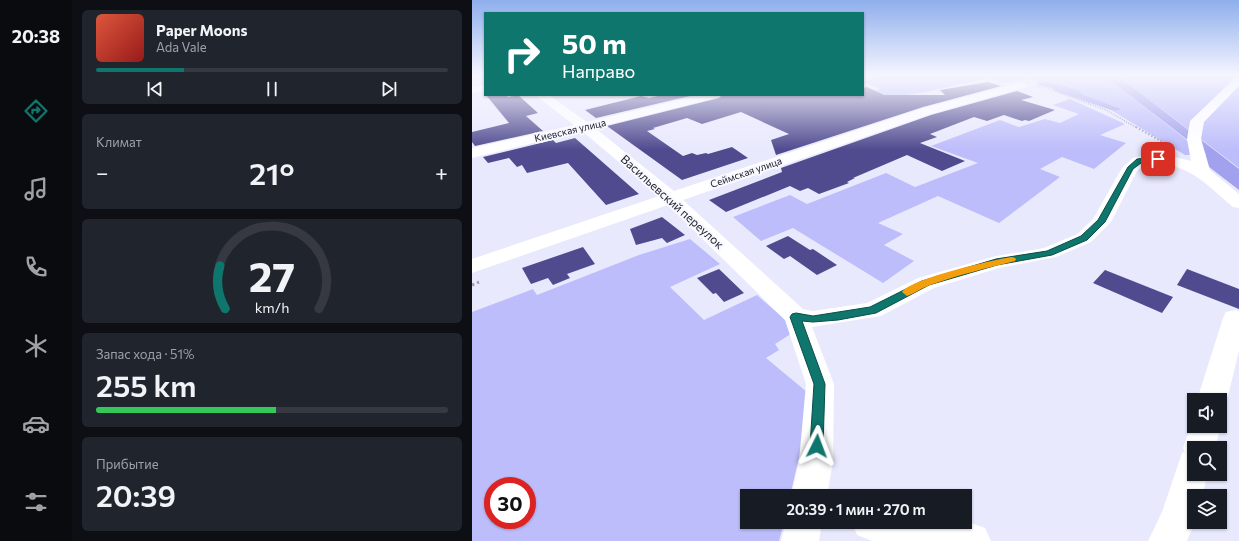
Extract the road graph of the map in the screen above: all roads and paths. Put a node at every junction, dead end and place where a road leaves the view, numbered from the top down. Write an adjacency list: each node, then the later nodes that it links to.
1 (548, 100): 6 (street, Васильевский переулок)
2 (693, 100): 6 (street, Киевская улица)
3 (966, 100): 9 (street, Сеймская улица)
4 (1079, 100): 8 (path)
5 (1218, 100): 8 (street)
6 (584, 126): 7 (street, Киевская улица); 9 (street, Васильевский переулок)
7 (472, 153)
8 (1194, 168): 10 (street); 12 (street)
9 (670, 197): 11 (street, Сеймская улица); 12 (street, Васильевский переулок)
10 (1239, 203)
11 (472, 266)
12 (796, 317): 16 (street)
13 (1235, 318): 14 (street)
14 (1214, 393)
15 (1189, 481): 21 (street)
16 (810, 489)
17 (803, 529): 19 (street)
18 (900, 529): 20 (street)
19 (800, 541)
20 (972, 541)
21 (1167, 541)

